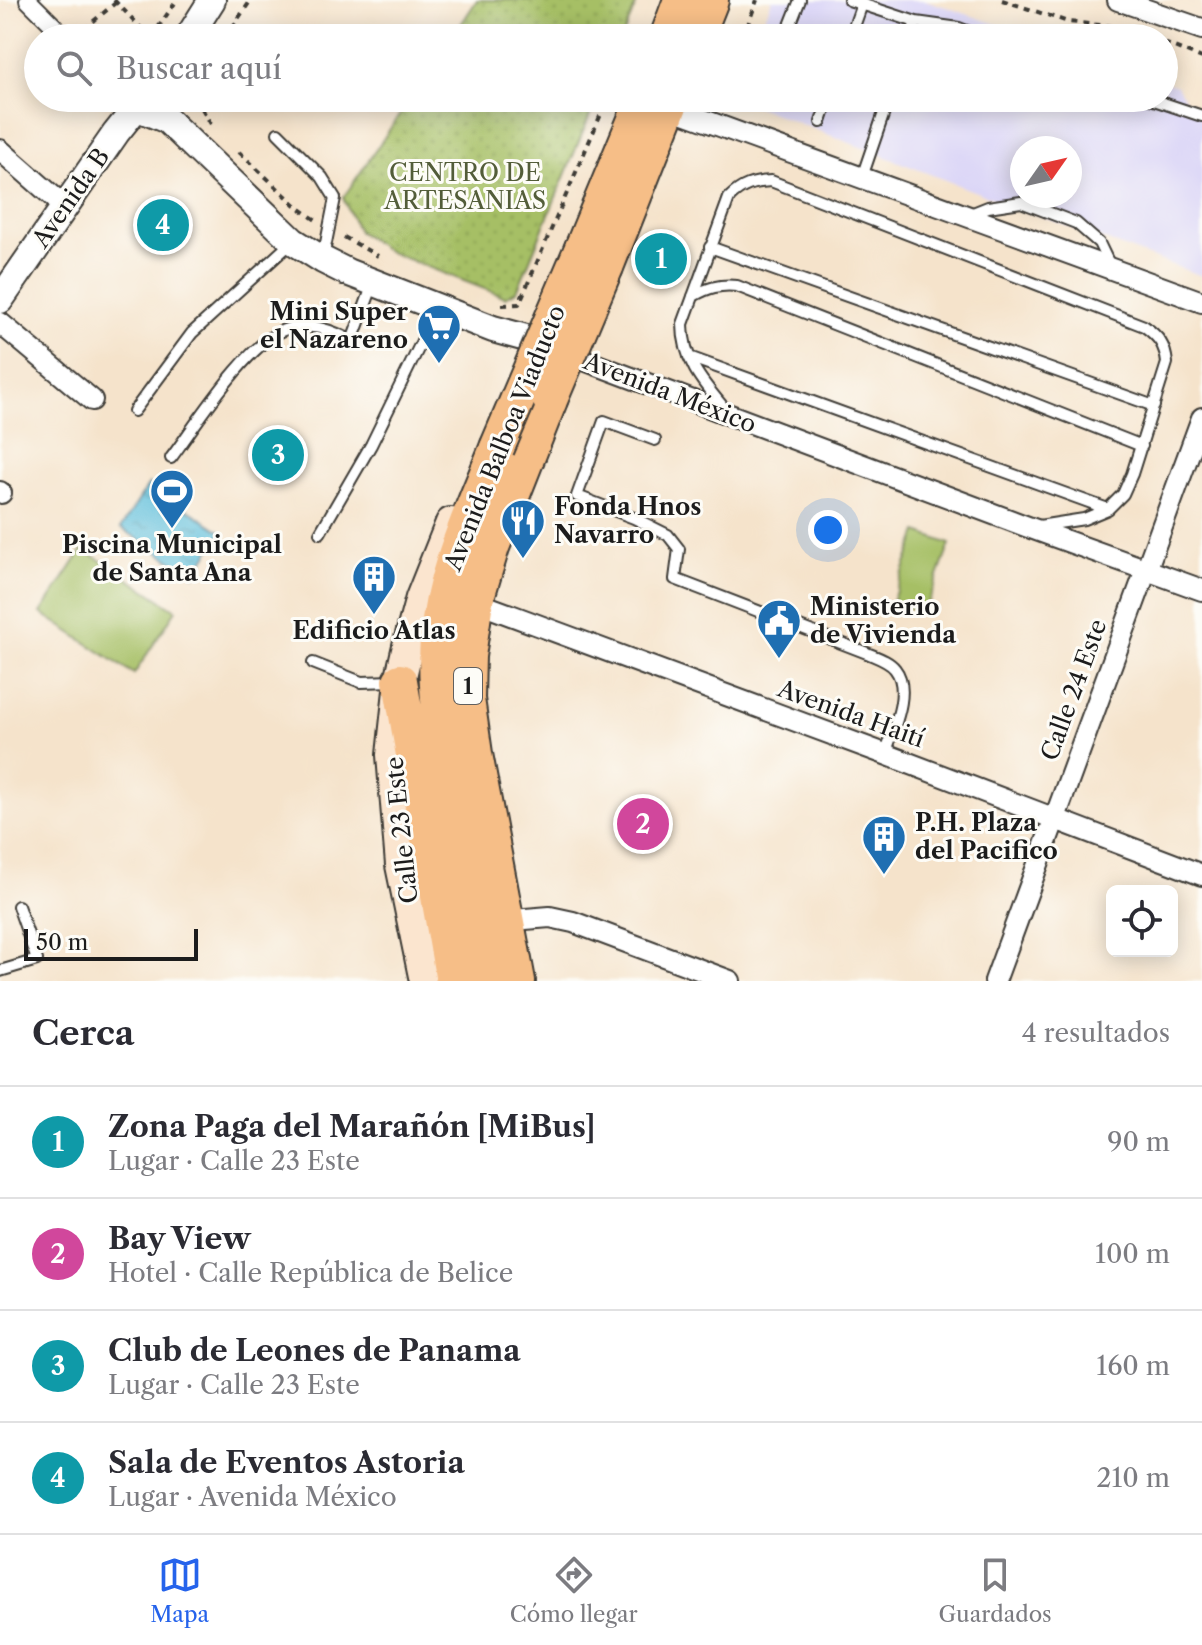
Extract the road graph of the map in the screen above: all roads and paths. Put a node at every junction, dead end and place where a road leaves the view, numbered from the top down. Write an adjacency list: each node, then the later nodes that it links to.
1 (28, 0): 19 (street)
2 (165, 0): 17 (path)
3 (177, 0): 17 (path)
4 (212, 0): 23 (street)
5 (251, 0): 24 (path)
6 (673, 0): 25 (main road)
7 (681, 0): 26 (highway)
8 (711, 0): 27 (highway)
9 (726, 0): 28 (main road)
10 (757, 0): 29 (path)
11 (800, 0): 30 (lane)
12 (849, 0): 16 (lane)
13 (1002, 0): 33 (path)
14 (1118, 0): 34 (street)
15 (117, 1): 20 (path); 21 (path)
16 (862, 4): 18 (lane); 31 (lane)
17 (171, 9): 22 (path)
18 (916, 22): 32 (lane)
19 (52, 24)
20 (91, 24)
21 (138, 24)
22 (161, 24)
23 (197, 24)
24 (235, 24)
25 (663, 24)
26 (672, 24)
27 (702, 24)
28 (716, 24)
29 (748, 24)
30 (791, 24)
31 (855, 24)
32 (930, 24)
33 (1090, 24)
34 (1202, 29)
35 (1178, 49): 36 (path)
36 (1202, 58)
37 (1178, 108): 49 (lane)
38 (129, 112): 56 (street, Avenida B)
39 (154, 112): 59 (street, Avenida México)
40 (204, 112): 52 (path)
41 (602, 112): 67 (path)
42 (625, 112): 70 (main road, Calle 23 Este)
43 (638, 112): 97 (highway, Avenida Balboa Viaducto / 1, bridge)
44 (675, 112): 71 (main road, 1)
45 (675, 112): 98 (highway, Avenida Balboa Viaducto / 1, bridge)
46 (703, 112): 55 (street)
47 (824, 112): 50 (lane)
48 (884, 112): 55 (lane)
49 (1202, 116)
50 (821, 122)
51 (278, 133): 58 (lane)
52 (222, 136)
53 (233, 146): 58 (path)
54 (0, 150): 56 (street)
55 (862, 177): 57 (street)
56 (65, 207): 65 (street, Avenida B)
57 (967, 216): 62 (street); 62 (lane)
58 (329, 229): 61 (lane); 63 (path)
59 (293, 241): 61 (street, Avenida México); 75 (lane)
60 (710, 247): 64 (lane); 74 (lane); 74 (lane)
61 (323, 260): 63 (street, Avenida México)
62 (1111, 270): 66 (street)
63 (381, 271): 68 (street, Avenida México); 80 (lane)
64 (693, 296): 72 (lane); 79 (lane)
65 (0, 300)
66 (1202, 302)
67 (502, 305)
68 (439, 307): 70 (street, Avenida México); 83 (lane)
69 (0, 323): 73 (street)
70 (526, 338): 71 (street, Avenida México); 88 (main road, Calle 23 Este)
71 (576, 357): 76 (street, Avenida México); 86 (main road, 1)
72 (688, 357): 76 (lane); 81 (lane)
73 (92, 400)
74 (1154, 406): 79 (lane)
75 (134, 411)
76 (731, 416): 82 (street, Avenida México)
77 (1202, 418): 84 (street, Calle 24 Este)
78 (655, 440): 89 (lane)
79 (1142, 446): 81 (lane)
80 (171, 458)
81 (1108, 509): 82 (lane)
82 (1028, 527): 84 (street, Avenida México)
83 (320, 533)
84 (1146, 570): 85 (street, Avenida México); 90 (street, Calle 24 Este)
85 (1202, 590)
86 (481, 604): 89 (street, Avenida Haití); 93 (main road, 1)
87 (313, 663): 88 (lane)
88 (400, 681): 95 (main road, Calle 23 Este); 96 (highway)
89 (885, 754): 90 (street, Avenida Haití)
90 (1054, 818): 91 (street, Avenida Haití); 101 (street, Calle 24 Este)
91 (1202, 875)
92 (18, 906): 94 (lane)
93 (513, 920): 99 (main road, 1); 100 (street)
94 (0, 971)
95 (425, 981)
96 (453, 981)
97 (487, 981)
98 (518, 981)
99 (525, 981)
100 (730, 981)
101 (995, 981)

